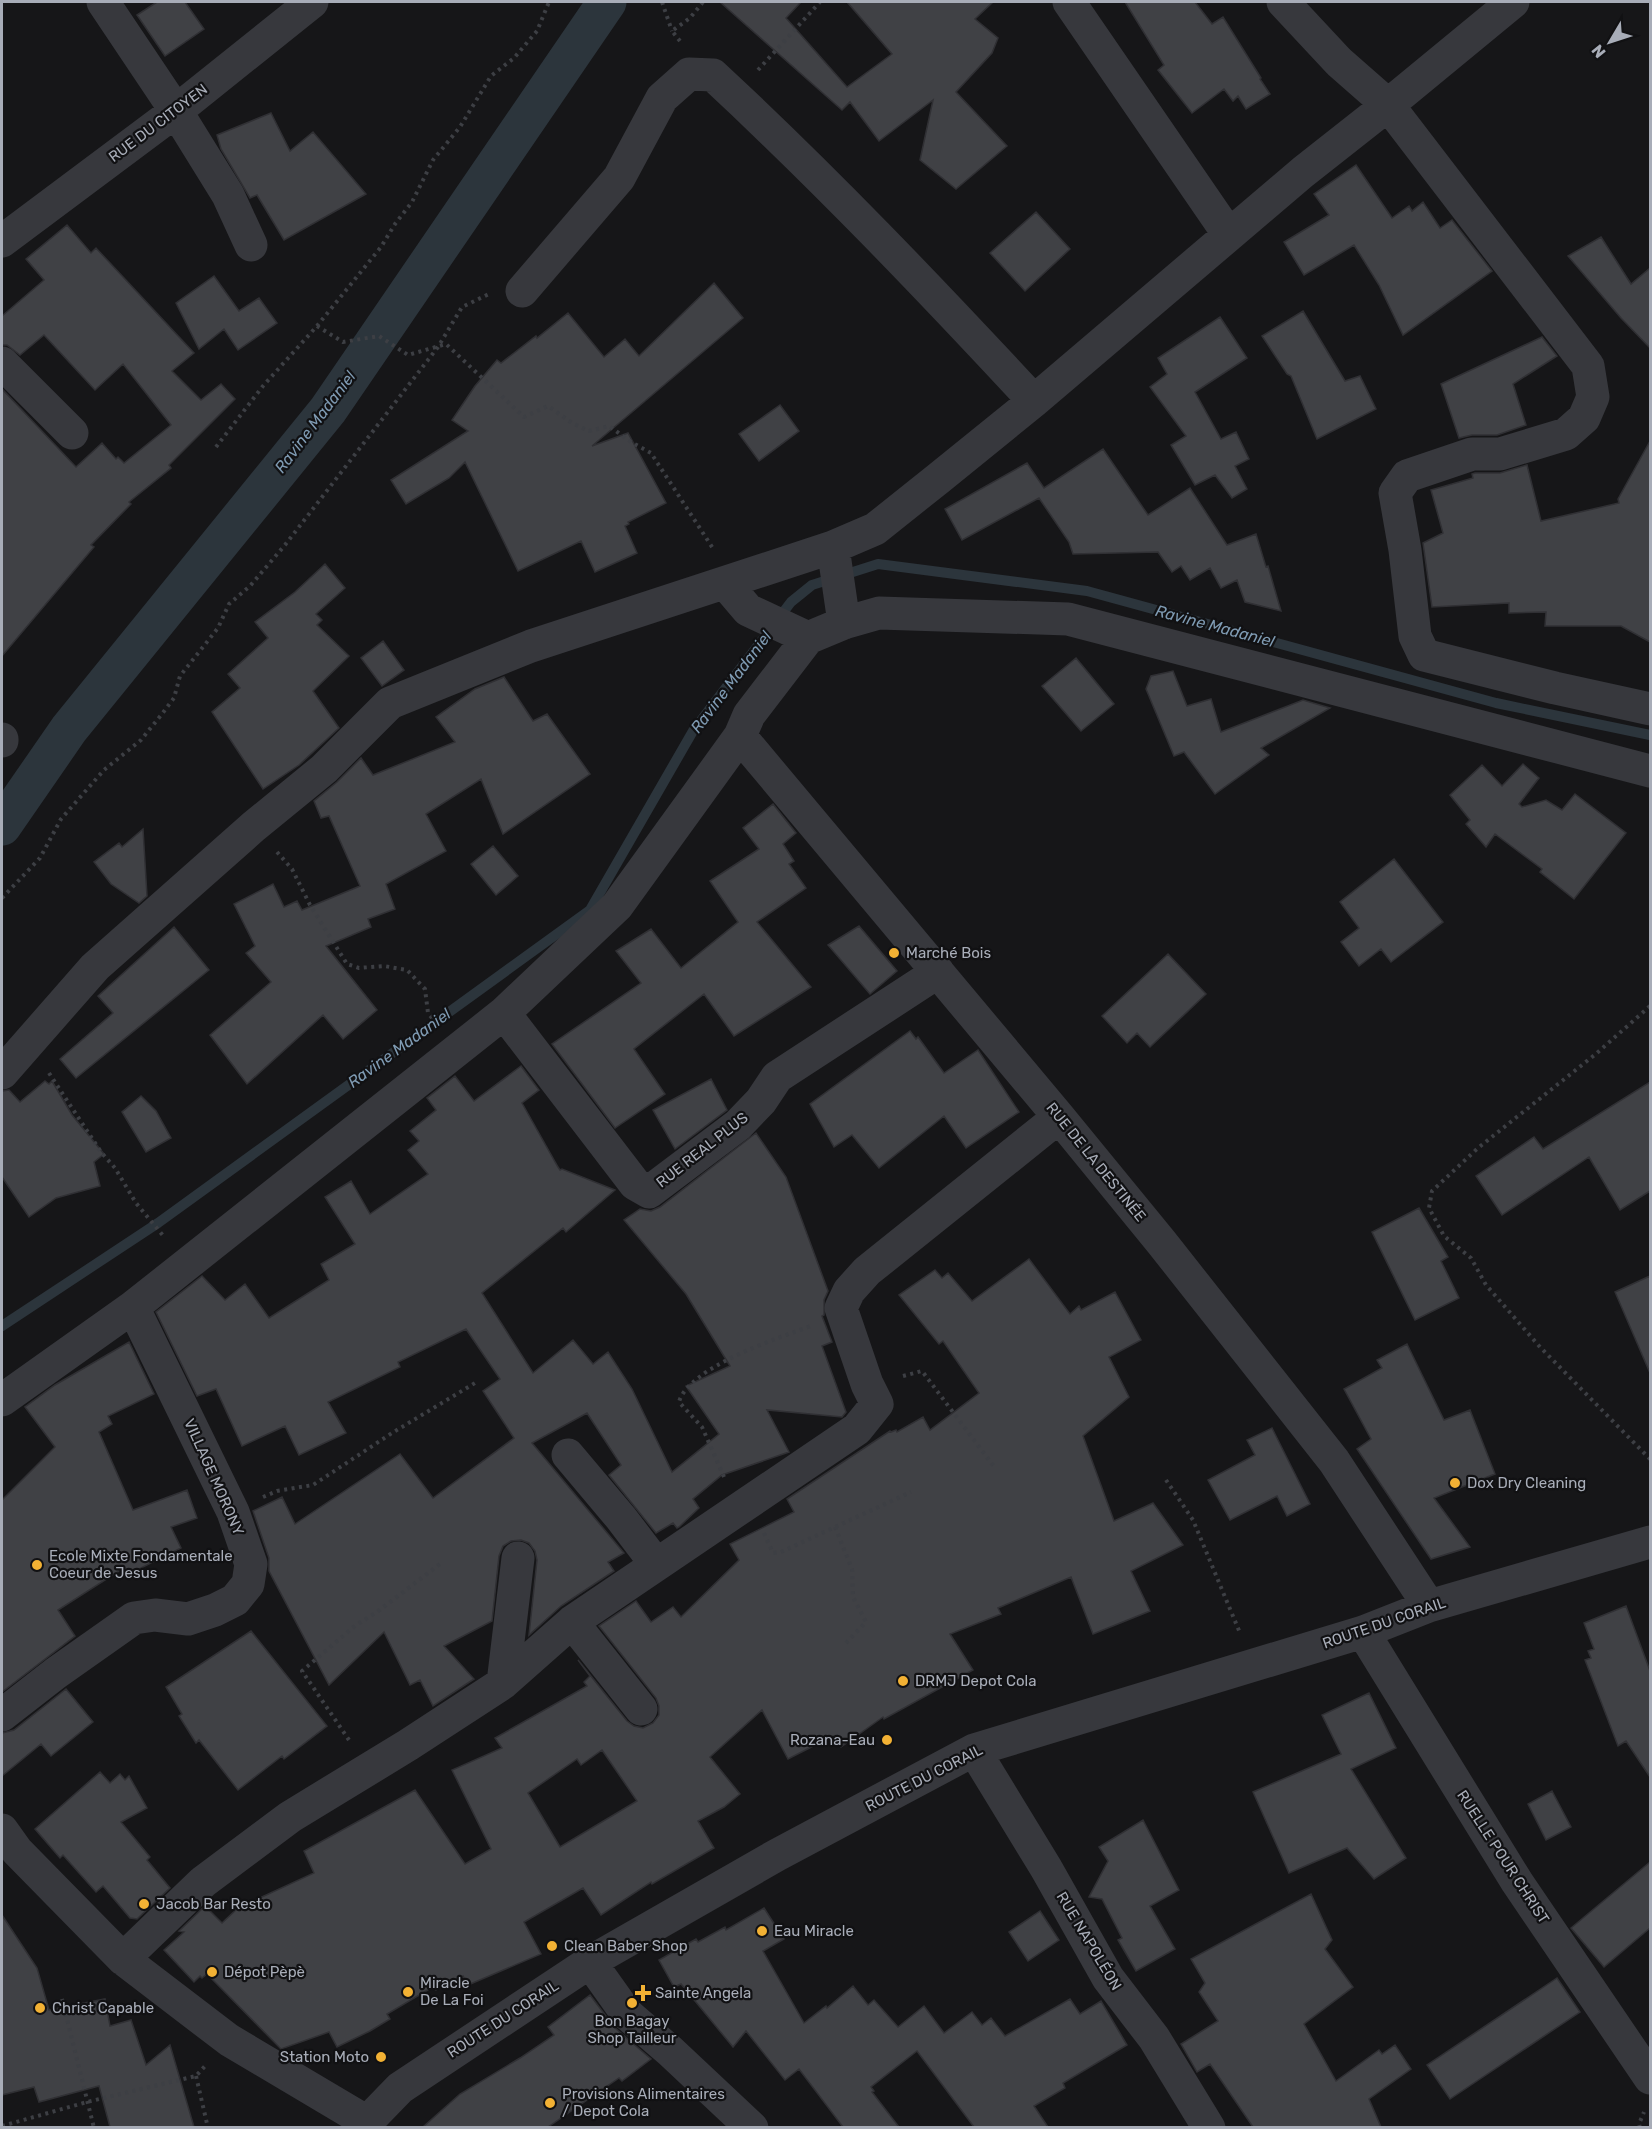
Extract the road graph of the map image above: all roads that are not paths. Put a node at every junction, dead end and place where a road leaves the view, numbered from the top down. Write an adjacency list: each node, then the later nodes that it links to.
1 (104, 2): 7 (street)
2 (312, 2): 7 (street, RUE DU CITOYEN)
3 (1069, 2): 8 (street)
4 (1283, 2): 6 (street)
5 (1513, 2): 6 (street)
6 (1388, 105): 8 (street); 19 (street)
7 (176, 111): 9 (street, RUE DU CITOYEN); 10 (street)
8 (1229, 235): 13 (street)
9 (2, 241)
10 (251, 245)
11 (522, 291): 13 (street)
12 (2, 363): 14 (street)
13 (1034, 401): 15 (street)
14 (72, 433)
15 (833, 547): 16 (street); 17 (street)
16 (730, 582): 18 (street); 24 (street)
17 (844, 623): 18 (street); 21 (street)
18 (808, 638): 20 (street)
19 (1650, 709)
20 (740, 736): 22 (street, RUE DE LA DESTINÉE); 23 (street)
21 (1650, 771)
22 (938, 972): 23 (street, RUE REAL PLUS); 25 (street, RUE DE LA DESTINÉE)
23 (504, 1013): 26 (street)
24 (2, 1072)
25 (1059, 1117): 31 (street); 32 (street, RUE DE LA DESTINÉE)
26 (133, 1307): 27 (street); 37 (street, VILLAGE MORONY)
27 (2, 1400)
28 (568, 1455): 31 (street)
29 (1650, 1542): 32 (street, ROUTE DU CORAIL)
30 (518, 1558): 35 (street)
31 (656, 1564): 33 (street)
32 (1429, 1606): 34 (street, ROUTE DU CORAIL)
33 (572, 1622): 35 (street); 36 (street)
34 (1363, 1632): 38 (street, ROUTE DU CORAIL); 42 (street, RUELLE POUR CHRIST)
35 (503, 1683): 40 (street)
36 (641, 1709)
37 (2, 1715)
38 (974, 1750): 41 (street, ROUTE DU CORAIL); 45 (street, RUE NAPOLÉON)
39 (2, 1830): 40 (street)
40 (123, 1959): 43 (street)
41 (590, 1962): 43 (street, ROUTE DU CORAIL); 44 (street)
42 (1650, 2078)
43 (369, 2125)
44 (752, 2127)
45 (1209, 2127)

